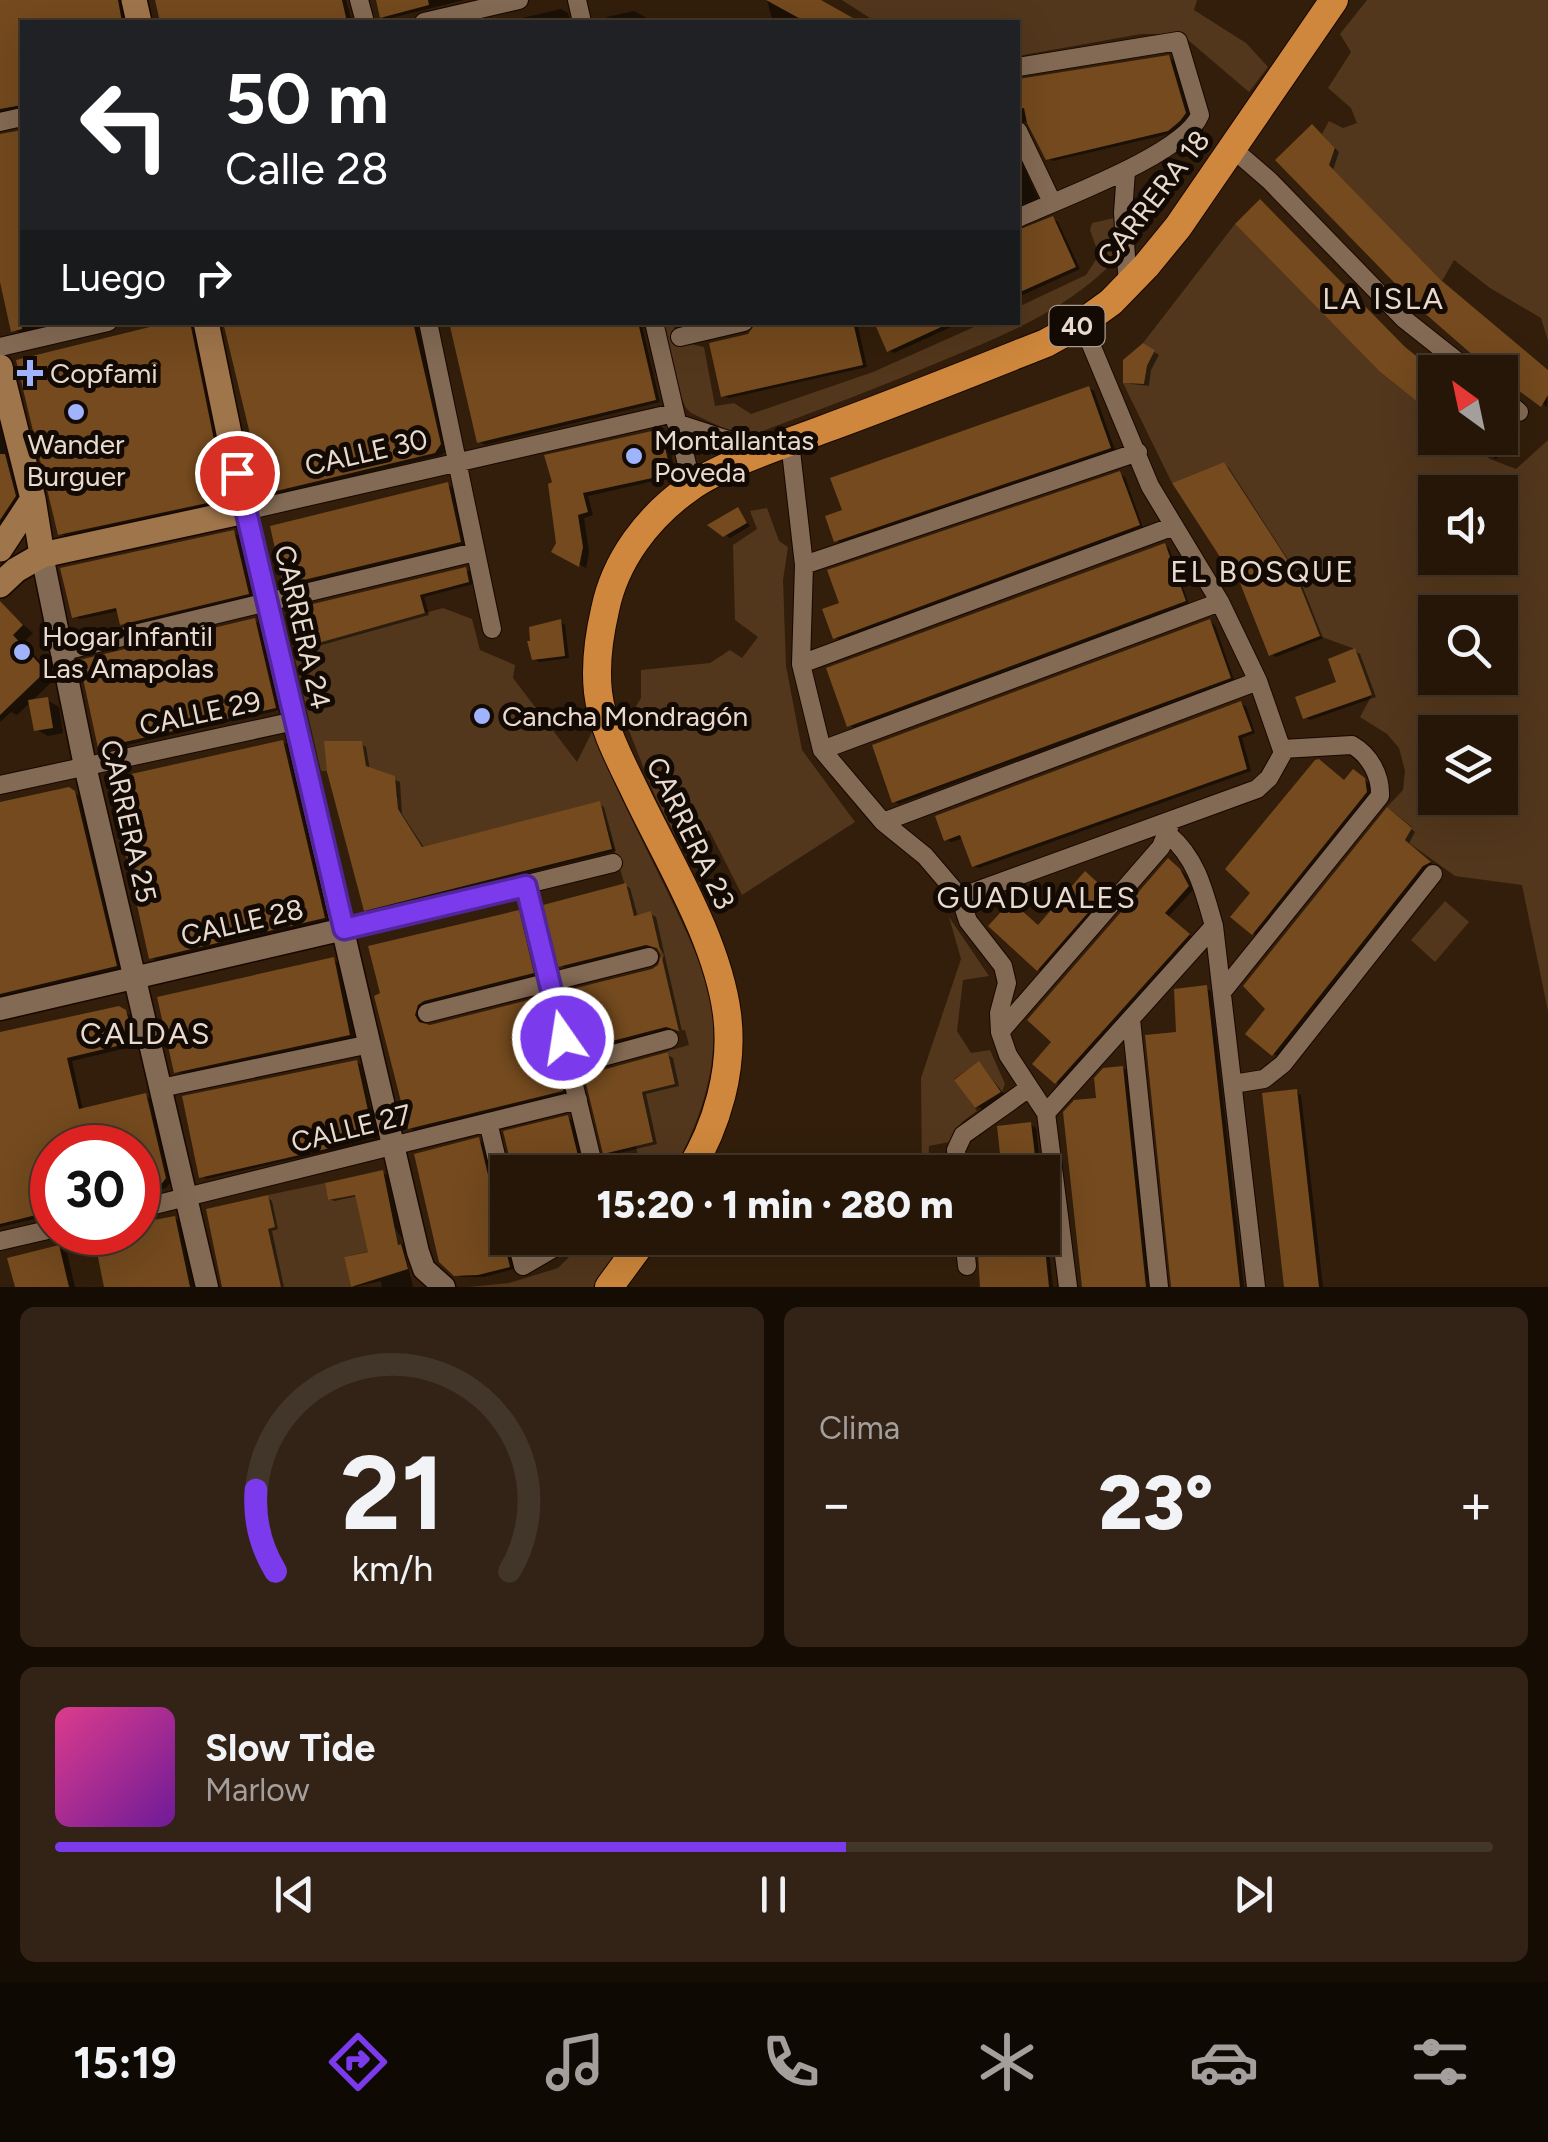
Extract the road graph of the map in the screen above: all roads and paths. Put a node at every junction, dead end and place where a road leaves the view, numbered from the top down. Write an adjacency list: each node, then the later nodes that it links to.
1 (519, 0): 3 (street)
2 (1334, 0): 6 (highway, CARRERA 18 / 40)
3 (433, 20)
4 (1020, 67): 7 (street)
5 (1020, 139): 8 (street)
6 (1233, 148): 10 (highway, CARRERA 18 / 40); 19 (street)
7 (1126, 170): 8 (street); 10 (street)
8 (1052, 202): 9 (street)
9 (1020, 217)
10 (1128, 286): 11 (highway, CARRERA 18 / 40)
11 (1082, 323): 22 (highway, CARRERA 18 / 40); 23 (street)
12 (95, 325): 18 (street)
13 (207, 325): 27 (main road, CARRERA 24)
14 (429, 325): 24 (street)
15 (655, 325): 21 (street)
16 (731, 325): 17 (street)
17 (680, 337)
18 (0, 347)
19 (1450, 355)
20 (0, 367): 26 (main road, CARRERA 25)
21 (675, 418): 22 (street); 24 (street, CALLE 30); 25 (street)
22 (781, 445): 25 (highway, CARRERA 18 / 40); 31 (street)
23 (1138, 452): 28 (street); 31 (street)
24 (455, 462): 27 (street, CALLE 30); 29 (street)
25 (692, 486): 72 (highway, CARRERA 23 / 40)
26 (33, 499): 30 (main road, CARRERA 25); 32 (main road)
27 (245, 511): 30 (main road, CALLE 30); 33 (street, CARRERA 24)
28 (1174, 526): 34 (street); 37 (street)
29 (475, 552): 33 (street); 35 (street)
30 (42, 555): 32 (main road, CALLE 30); 36 (street, CARRERA 25)
31 (804, 565): 37 (street)
32 (5, 568)
33 (265, 600): 36 (street); 39 (street, CARRERA 24)
34 (1220, 602): 38 (street); 41 (street)
35 (492, 629)
36 (60, 652): 42 (street, CARRERA 25)
37 (801, 664): 41 (street)
38 (1258, 682): 40 (street); 44 (street)
39 (295, 721): 42 (street, CALLE 29); 51 (street, CARRERA 24)
40 (1282, 748): 45 (street); 55 (street)
41 (822, 750): 44 (street)
42 (85, 766): 43 (street, CALLE 29); 53 (street, CARRERA 25)
43 (0, 785)
44 (883, 822): 49 (street)
45 (1170, 828): 49 (street); 50 (street); 59 (street)
46 (613, 863): 48 (street, CALLE 28)
47 (1433, 874): 63 (street)
48 (526, 886): 51 (street, CALLE 28); 54 (street)
49 (960, 896): 59 (street)
50 (1214, 926): 55 (street); 58 (street)
51 (344, 929): 53 (street, CALLE 28); 61 (street, CARRERA 24)
52 (648, 957): 54 (street)
53 (136, 978): 56 (street, CALLE 28); 64 (street, CARRERA 25)
54 (550, 982): 57 (street); 62 (street)
55 (1222, 992): 63 (street)
56 (0, 1010)
57 (426, 1013)
58 (1131, 1018): 67 (street); 87 (street)
59 (1000, 1032): 65 (street)
60 (670, 1040): 62 (street)
61 (370, 1044): 64 (street); 69 (street, CARRERA 24)
62 (570, 1066): 66 (street)
63 (1233, 1084): 88 (street)
64 (161, 1088): 74 (street, CARRERA 25)
65 (1029, 1088): 67 (street); 73 (street)
66 (578, 1100): 68 (street, CALLE 27); 71 (street)
67 (1046, 1113): 86 (street)
68 (488, 1122): 69 (street, CALLE 27); 70 (street)
69 (394, 1145): 74 (street, CALLE 27); 84 (street, CARRERA 24)
70 (496, 1155)
71 (591, 1155)
72 (699, 1155)
73 (956, 1155)
74 (186, 1198): 75 (street, CALLE 27); 83 (street, CARRERA 25)
75 (160, 1204)
76 (30, 1234): 77 (street)
77 (0, 1241)
78 (520, 1255): 79 (street)
79 (542, 1255)
80 (632, 1255): 85 (highway)
81 (966, 1255): 82 (street)
82 (967, 1266)
83 (206, 1287)
84 (444, 1287)
85 (609, 1287)
86 (1068, 1287)
87 (1159, 1287)
88 (1256, 1287)

